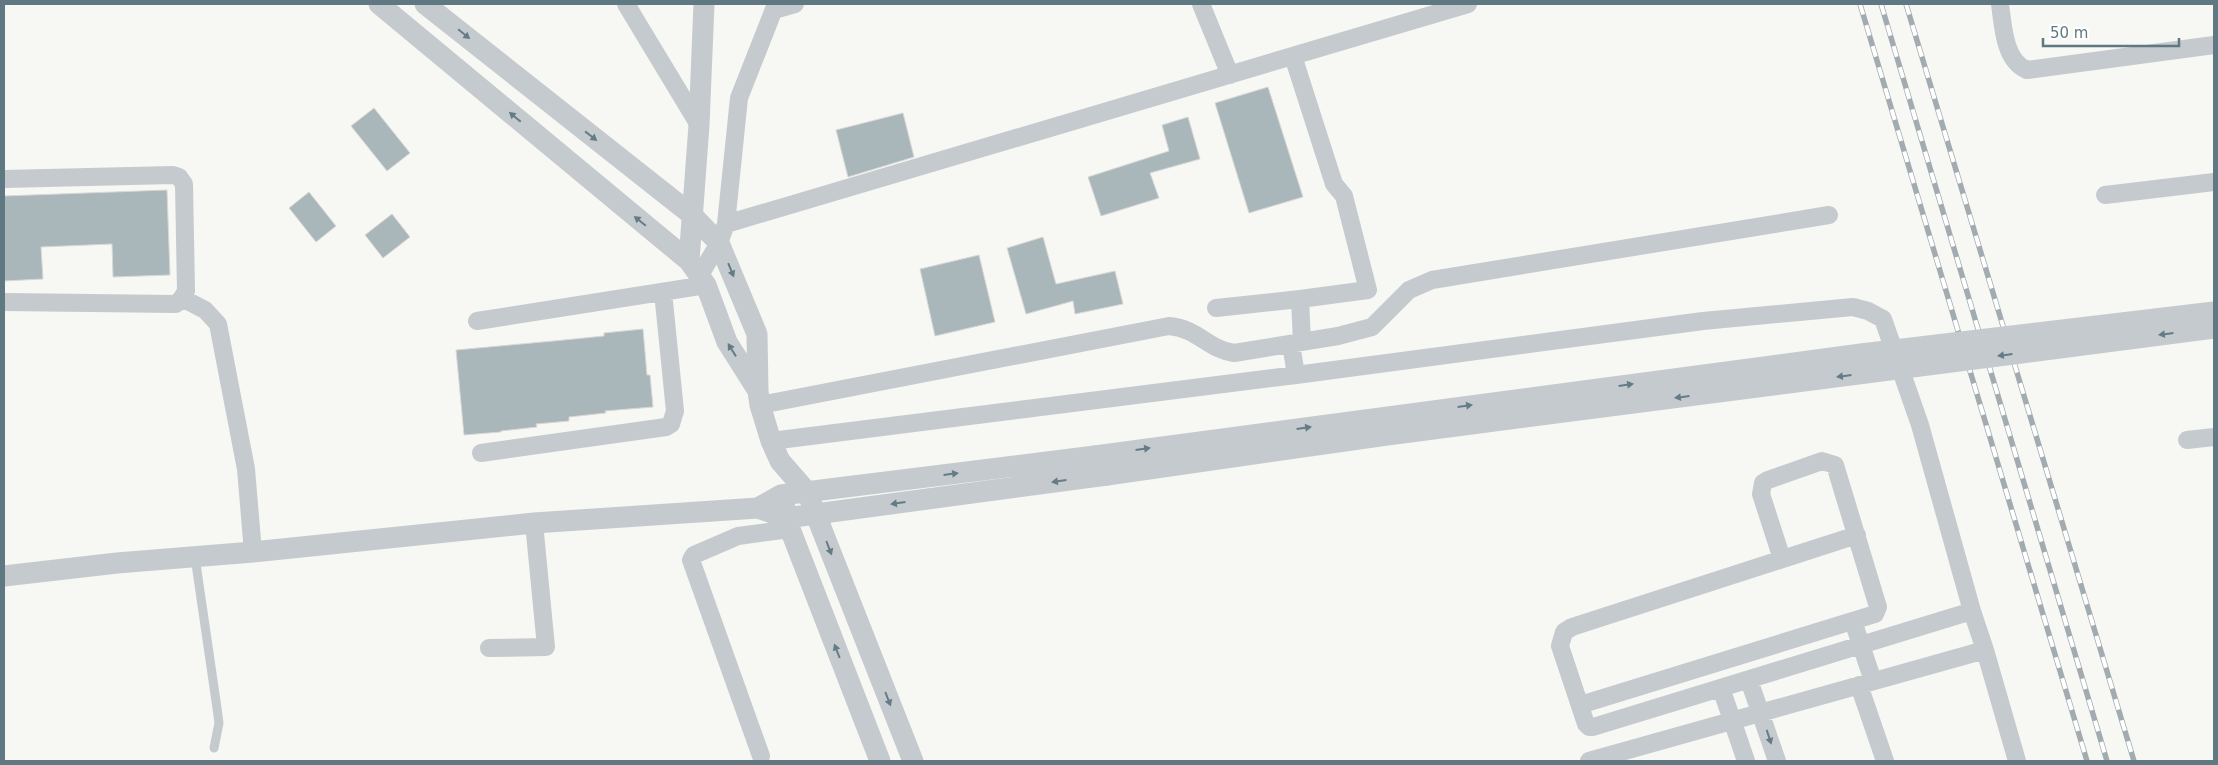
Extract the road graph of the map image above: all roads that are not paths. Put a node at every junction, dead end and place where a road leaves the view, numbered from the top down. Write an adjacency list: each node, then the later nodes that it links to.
1 (379, 4): 20 (street, one-way to 1)
2 (425, 4): 17 (street, one-way to 17)
3 (626, 4): 13 (street)
4 (704, 4): 13 (street)
5 (794, 4): 9 (street)
6 (1201, 4): 12 (street)
7 (1468, 4): 11 (street)
8 (2000, 4): 10 (street)
9 (775, 7): 19 (street)
10 (2214, 45)
11 (1293, 56): 12 (street); 23 (street)
12 (1230, 75): 19 (street)
13 (699, 124): 17 (street)
14 (4, 179): 22 (street)
15 (2214, 182): 16 (street)
16 (2105, 195)
17 (692, 215): 19 (street); 20 (street)
18 (1829, 215): 29 (street)
19 (723, 233): 20 (street); 31 (street, one-way to 31)
20 (698, 274): 21 (street); 31 (street, one-way to 20)
21 (663, 292): 27 (street); 35 (street)
22 (182, 298): 24 (street); 44 (street)
23 (1300, 299): 25 (street); 29 (street)
24 (4, 302)
25 (1216, 308)
26 (2214, 312): 37 (street, one-way to 26, bridge)
27 (477, 321)
28 (2214, 328): 40 (street, one-way to 40, bridge)
29 (1297, 343): 30 (street); 31 (street)
30 (1296, 375): 34 (street); 48 (street)
31 (759, 398): 34 (street)
32 (2214, 437): 33 (street)
33 (2187, 440)
34 (771, 441): 36 (street)
35 (481, 453)
36 (780, 461): 37 (street); 38 (street)
37 (807, 492): 38 (street); 40 (street)
38 (782, 494): 39 (street); 42 (street)
39 (758, 508): 41 (street); 42 (street)
40 (816, 514): 42 (street); 63 (street, one-way to 63)
41 (534, 523): 44 (street); 51 (street)
42 (788, 524): 61 (street); 62 (street, one-way to 42)
43 (1857, 535): 46 (street); 46 (street); 49 (street)
44 (252, 542): 45 (street)
45 (194, 556): 47 (street); 59 (lane)
46 (1782, 559): 56 (street)
47 (4, 576)
48 (1972, 611): 50 (street); 52 (street)
49 (1853, 622): 50 (street); 56 (street)
50 (1861, 645): 53 (street); 54 (street)
51 (489, 648)
52 (1985, 650): 54 (street); 68 (street)
53 (1749, 680): 55 (street); 57 (street)
54 (1866, 683): 57 (street); 67 (street)
55 (1721, 688): 56 (street); 58 (street)
56 (1580, 705)
57 (1761, 713): 58 (street); 66 (street, one-way to 66)
58 (1733, 721): 60 (street); 65 (street)
59 (214, 748)
60 (1636, 755): 64 (street)
61 (761, 756)
62 (880, 761)
63 (912, 761)
64 (1589, 761)
65 (1746, 761)
66 (1776, 761)
67 (1885, 761)
68 (2017, 761)

